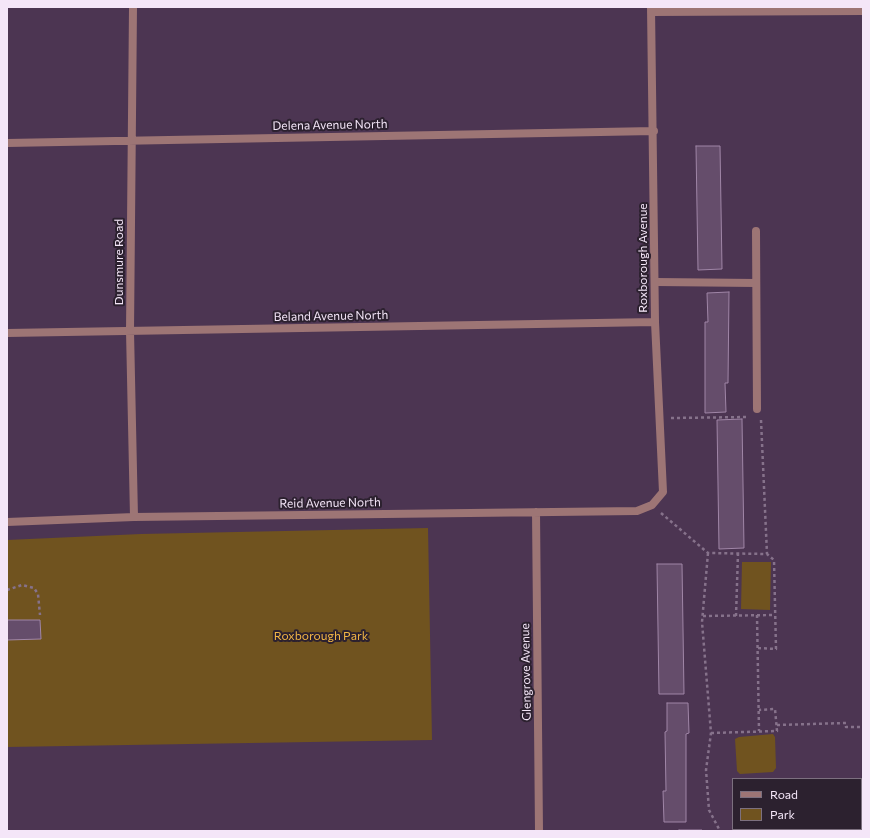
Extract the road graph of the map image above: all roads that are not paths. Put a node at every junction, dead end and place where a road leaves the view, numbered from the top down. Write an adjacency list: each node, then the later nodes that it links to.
1 (133, 7): 5 (street, Dunsmure Road)
2 (651, 10): 3 (street); 4 (street, Roxborough Avenue)
3 (863, 11)
4 (654, 131): 5 (street, Delena Avenue North); 8 (street, Roxborough Avenue)
5 (131, 141): 6 (street, Delena Avenue North); 11 (street, Dunsmure Road)
6 (7, 143)
7 (756, 231): 9 (street)
8 (656, 282): 9 (street); 10 (street, Roxborough Avenue)
9 (756, 283): 13 (street)
10 (656, 322): 11 (street, Beland Avenue North); 14 (street, Roxborough Avenue)
11 (130, 331): 12 (street, Beland Avenue North); 16 (street, Dunsmure Road)
12 (7, 333)
13 (756, 408)
14 (652, 505): 15 (street, Reid Avenue North)
15 (536, 512): 16 (street, Reid Avenue North); 18 (street, Glengrove Avenue)
16 (134, 517): 17 (street, Reid Avenue North)
17 (7, 522)
18 (539, 831)

